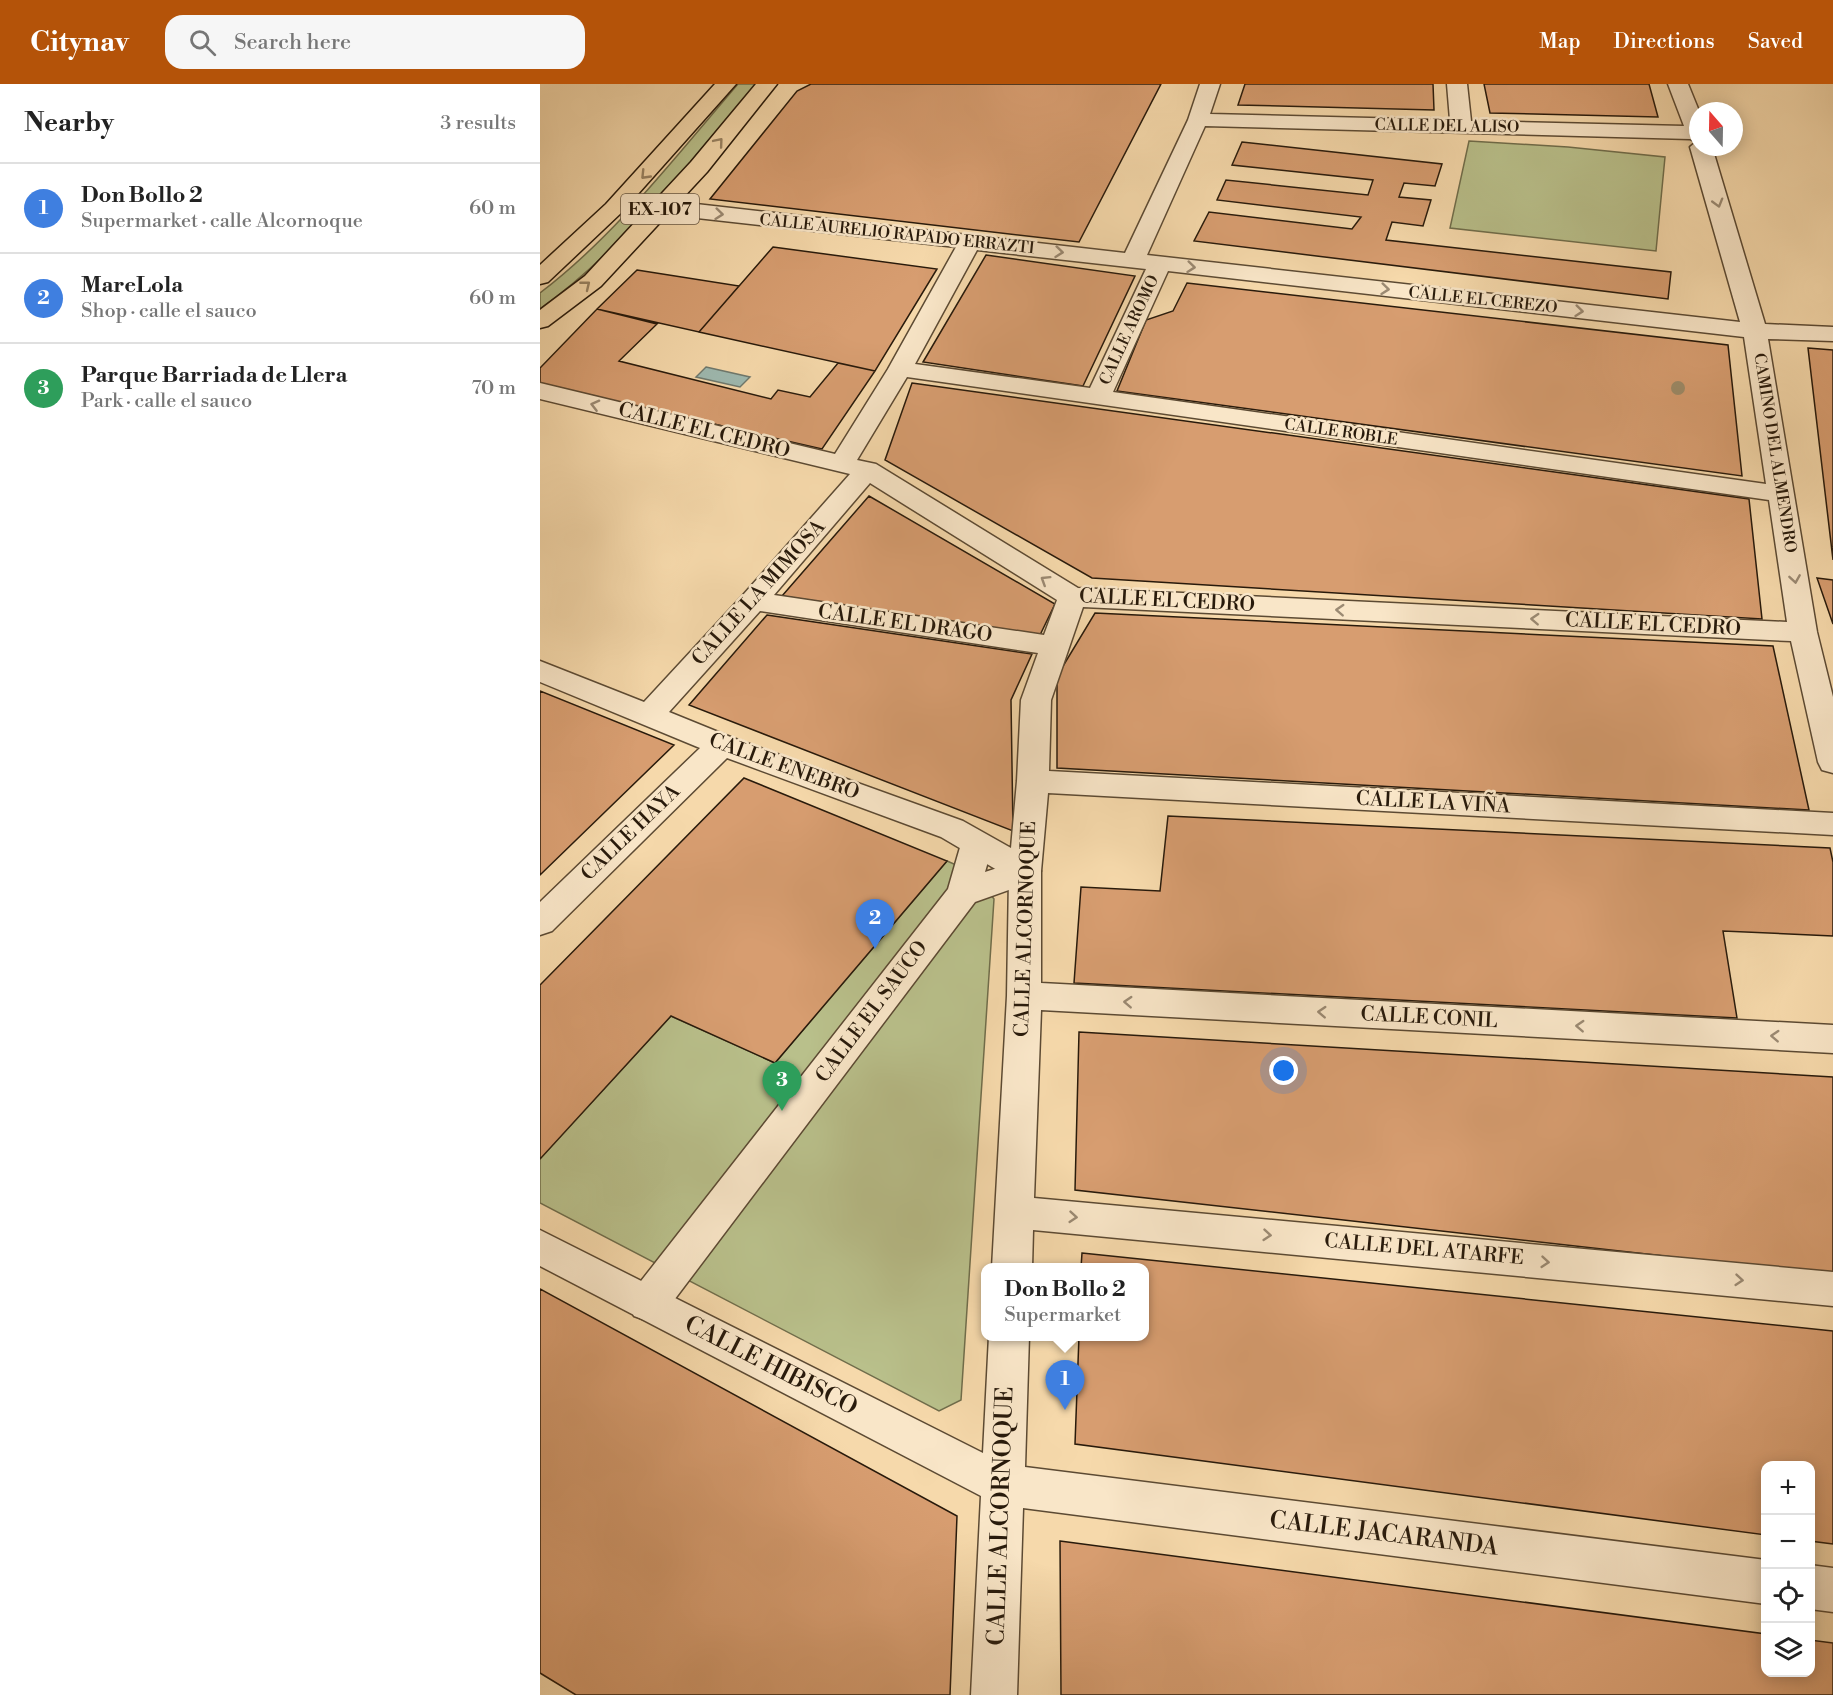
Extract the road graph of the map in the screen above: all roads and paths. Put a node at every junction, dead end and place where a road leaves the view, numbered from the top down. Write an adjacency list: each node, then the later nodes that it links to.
1 (726, 84): 15 (main road, EX-107, one-way to 15)
2 (767, 84): 11 (main road, EX-107, one-way to 2)
3 (1210, 84): 7 (street)
4 (1457, 84): 8 (street)
5 (1677, 84): 6 (street, CAMINO DEL ALMENDRO)
6 (1689, 114)
7 (1198, 120): 8 (street, CALLE DEL ALISO); 13 (street)
8 (1461, 127): 9 (street, CALLE DEL ALISO)
9 (1689, 138)
10 (1704, 156): 17 (street, CAMINO DEL ALMENDRO, one-way to 17)
11 (661, 207): 12 (street, CALLE AURELIO RAPADO ERRAZTI, one-way to 12); 16 (main road, EX-107, one-way to 11)
12 (970, 242): 13 (street, CALLE AURELIO RAPADO ERRAZTI, one-way to 13); 19 (street, CALLE LA MIMOSA)
13 (1133, 261): 14 (street, CALLE EL CEREZO)
14 (1160, 264): 17 (street, CALLE EL CEREZO, one-way to 17); 21 (street, CALLE AROMO)
15 (540, 276)
16 (540, 321)
17 (1755, 331): 18 (street, CALLE EL CEREZO); 23 (street, CAMINO DEL ALMENDRO)
18 (1833, 334)
19 (900, 369): 21 (street, CALLE ROBLE); 22 (street, CALLE LA MIMOSA)
20 (540, 392): 22 (street, CALLE EL CEDRO, one-way to 20)
21 (1098, 397): 23 (street, CALLE ROBLE)
22 (854, 468): 24 (street, CALLE EL CEDRO, one-way to 22); 25 (street, CALLE LA MIMOSA)
23 (1782, 494): 26 (street, CAMINO DEL ALMENDRO, one-way to 26)
24 (1071, 597): 26 (street, CALLE EL CEDRO, one-way to 24); 27 (street, CALLE ALCORNOQUE)
25 (753, 601): 27 (street, CALLE EL DRAGO); 29 (street, CALLE LA MIMOSA)
26 (1803, 632): 31 (street, CAMINO DEL ALMENDRO)
27 (1056, 646): 32 (street, CALLE ALCORNOQUE)
28 (540, 671): 29 (street, CALLE ENEBRO)
29 (649, 715): 30 (street, CALLE ENEBRO)
30 (722, 744): 34 (street, CALLE ENEBRO); 37 (street, CALLE HAYA)
31 (1833, 762)
32 (1033, 782): 33 (street, CALLE LA VIÑA); 35 (street, CALLE ALCORNOQUE)
33 (1833, 824)
34 (977, 844): 35 (street, CALLE ENEBRO); 36 (street, CALLE EL SAUCO)
35 (1025, 871): 36 (street); 38 (street, CALLE ALCORNOQUE)
36 (963, 893): 44 (street, CALLE EL SAUCO)
37 (540, 922)
38 (1024, 996): 39 (street, CALLE CONIL, one-way to 38); 40 (street, CALLE ALCORNOQUE)
39 (1833, 1039)
40 (1015, 1213): 42 (street, CALLE ALCORNOQUE); 43 (street, CALLE DEL ATARFE, one-way to 43)
41 (540, 1247): 44 (street, CALLE HIBISCO)
42 (1012, 1263)
43 (1833, 1289)
44 (648, 1303): 46 (street, CALLE HIBISCO)
45 (1009, 1341): 46 (street, CALLE ALCORNOQUE)
46 (1002, 1485): 47 (street, CALLE JACARANDA); 50 (street, CALLE ALCORNOQUE)
47 (1761, 1581)
48 (1815, 1588): 49 (street)
49 (1833, 1590)
50 (994, 1695)

